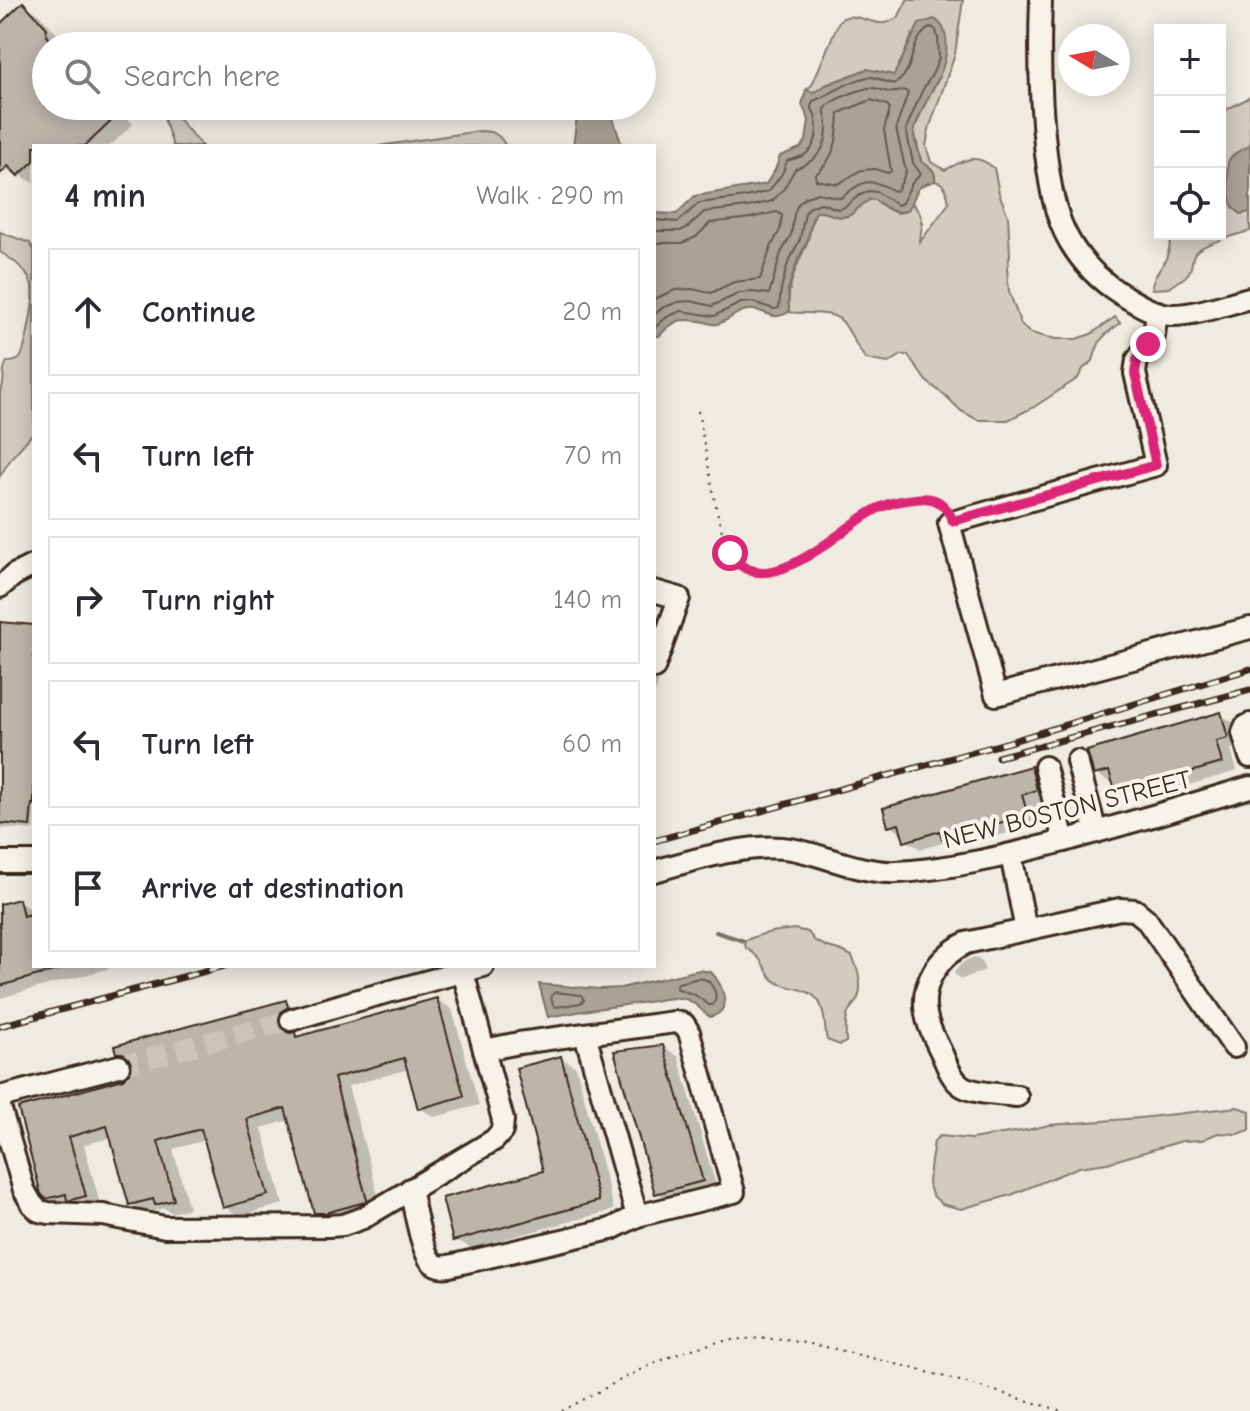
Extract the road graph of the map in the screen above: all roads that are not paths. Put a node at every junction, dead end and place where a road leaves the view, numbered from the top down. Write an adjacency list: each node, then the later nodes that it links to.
1 (1041, 0): 3 (street)
2 (1250, 298): 3 (street)
3 (1157, 312): 7 (street)
4 (32, 566): 5 (street)
5 (0, 587)
6 (656, 592): 8 (street)
7 (1250, 628)
8 (656, 662)
9 (1250, 724): 10 (street)
10 (1250, 757)
11 (1077, 761): 14 (street)
12 (1045, 767): 15 (street)
13 (1250, 787): 14 (street, NEW BOSTON STREET)
14 (1096, 832): 15 (street, NEW BOSTON STREET)
15 (1064, 841): 16 (street, NEW BOSTON STREET)
16 (1011, 855): 19 (street, NEW BOSTON STREET); 20 (street)
17 (0, 862): 18 (street)
18 (32, 862)
19 (656, 871)
20 (1026, 930): 25 (street); 28 (street)
21 (476, 968): 22 (street)
22 (463, 972): 23 (street); 26 (street)
23 (291, 1020)
24 (585, 1034): 26 (street); 32 (street); 32 (street)
25 (1234, 1047)
26 (484, 1050): 31 (street)
27 (119, 1066): 29 (street)
28 (1017, 1096)
29 (0, 1097)
30 (0, 1107): 31 (street)
31 (410, 1189): 32 (street)
32 (637, 1216)

